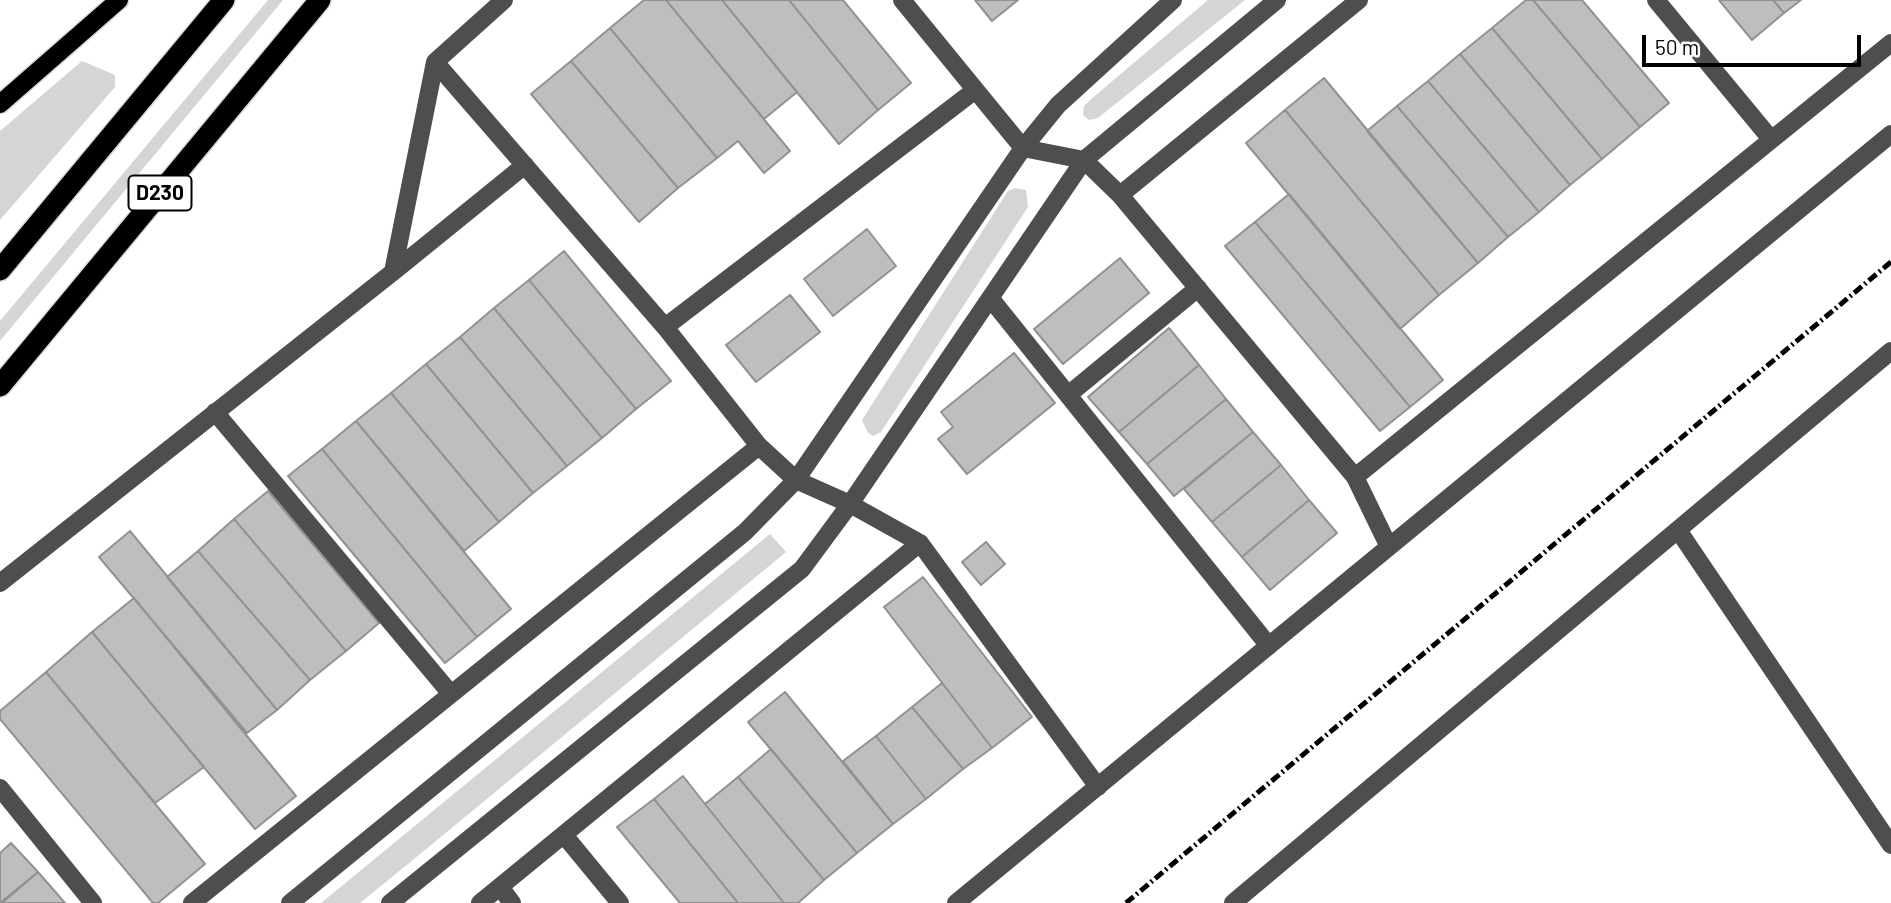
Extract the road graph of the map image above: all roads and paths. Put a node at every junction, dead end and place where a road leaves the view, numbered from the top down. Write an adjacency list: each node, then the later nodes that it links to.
1 (119, 0): 13 (main road)
2 (224, 0): 20 (highway)
3 (320, 0): 26 (highway, D230)
4 (504, 0): 11 (street)
5 (902, 0): 12 (street)
6 (1277, 0): 17 (street)
7 (1359, 0): 19 (street)
8 (1656, 0): 15 (street)
9 (1167, 2): 16 (street)
10 (1891, 43): 15 (street)
11 (435, 62): 18 (street); 21 (street)
12 (974, 91): 16 (street); 24 (street)
13 (0, 104)
14 (1891, 134): 35 (street)
15 (1770, 138): 30 (street)
16 (1023, 148): 17 (street); 31 (street)
17 (1084, 160): 19 (street); 23 (street)
18 (525, 165): 21 (street); 24 (street)
19 (1120, 195): 22 (street)
20 (0, 270)
21 (393, 272): 28 (street)
22 (1198, 288): 27 (street); 30 (street)
23 (991, 299): 27 (street); 32 (street)
24 (665, 327): 29 (street)
25 (1891, 351): 33 (street)
26 (0, 386)
27 (1068, 395): 37 (street)
28 (215, 412): 36 (street); 38 (street)
29 (759, 446): 31 (street); 38 (street)
30 (1355, 477): 35 (street)
31 (796, 480): 32 (street); 46 (street)
32 (850, 504): 34 (street); 47 (street)
33 (1678, 530): 42 (street); 52 (street)
34 (920, 543): 39 (street); 41 (street)
35 (1389, 547): 37 (street)
36 (0, 583)
37 (1269, 646): 39 (street)
38 (451, 694): 45 (street)
39 (1098, 787): 51 (street)
40 (0, 788): 44 (street)
41 (564, 835): 43 (street); 50 (street)
42 (1891, 845)
43 (500, 887): 48 (street); 49 (street)
44 (93, 903)
45 (192, 903)
46 (290, 903)
47 (390, 903)
48 (480, 903)
49 (512, 903)
50 (620, 903)
51 (956, 903)
52 (1233, 903)

